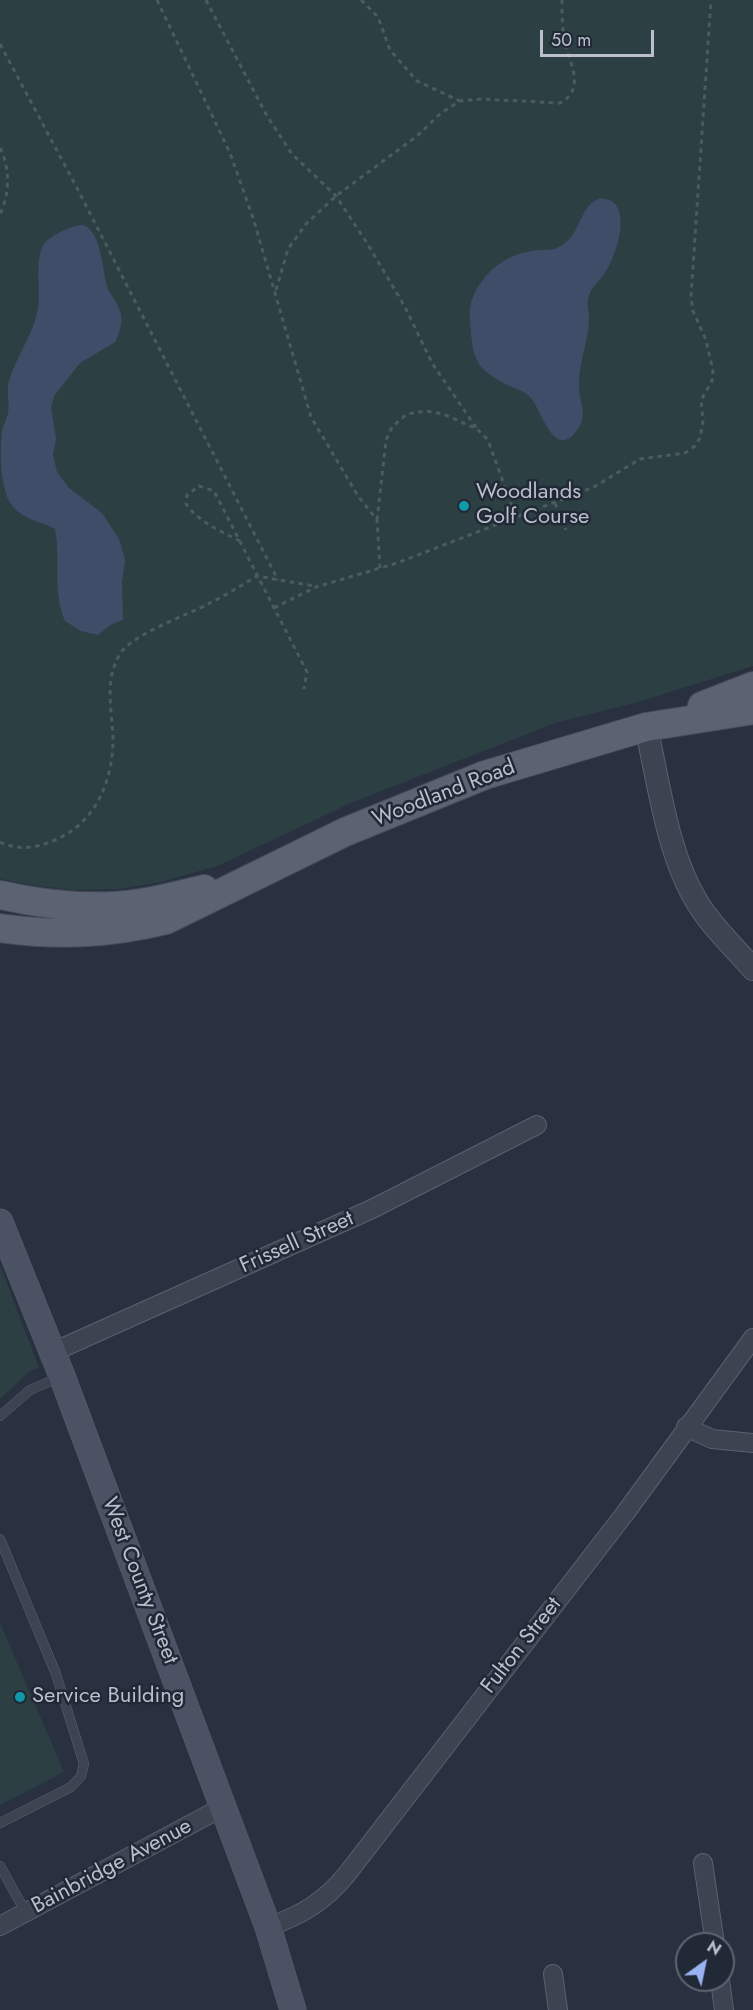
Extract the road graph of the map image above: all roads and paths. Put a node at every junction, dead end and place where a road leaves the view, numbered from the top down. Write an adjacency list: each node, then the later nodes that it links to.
1 (157, 0): 11 (path)
2 (206, 0): 9 (path)
3 (362, 0): 7 (path)
4 (562, 0): 7 (path)
5 (711, 0): 13 (path)
6 (0, 44): 20 (path)
7 (460, 101): 9 (path)
8 (0, 148): 10 (path)
9 (336, 196): 11 (path); 12 (path)
10 (0, 214)
11 (276, 292): 15 (path)
12 (477, 429): 14 (path); 15 (path)
13 (555, 502): 14 (path); 16 (path)
14 (515, 516): 18 (path)
15 (377, 520): 18 (path)
16 (566, 531)
17 (240, 541): 17 (path); 19 (path)
18 (380, 568): 21 (path)
19 (258, 576): 20 (path); 22 (path); 27 (path)
20 (278, 580): 21 (path)
21 (316, 587): 22 (path)
22 (274, 608): 24 (path)
23 (753, 686): 26 (main road, Woodland Road)
24 (304, 689)
25 (753, 710): 26 (main road, Woodland Road)
26 (646, 727): 28 (main road, Woodland Road); 31 (street)
27 (0, 842)
28 (250, 878): 29 (main road, Woodland Road); 30 (main road, Woodland Road)
29 (0, 895)
30 (0, 928)
31 (753, 969)
32 (537, 1125): 36 (street, Frissell Street)
33 (0, 1222): 34 (main road, West County Street)
34 (5, 1249): 36 (main road, West County Street)
35 (753, 1338): 39 (street, Fulton Street)
36 (53, 1352): 37 (main road, West County Street)
37 (62, 1376): 38 (lane); 42 (main road, West County Street)
38 (0, 1416)
39 (686, 1427): 40 (street); 48 (street, Fulton Street)
40 (753, 1443)
41 (0, 1539): 43 (lane)
42 (224, 1807): 46 (street, Bainbridge Avenue); 48 (main road, West County Street)
43 (0, 1823)
44 (703, 1863): 49 (street)
45 (0, 1866): 46 (lane)
46 (26, 1913): 47 (street, Bainbridge Avenue)
47 (0, 1926)
48 (268, 1927): 52 (main road, West County Street)
49 (713, 1932)
50 (553, 1974): 53 (street)
51 (722, 1992): 54 (street)
52 (293, 2010)
53 (558, 2010)
54 (724, 2010)

